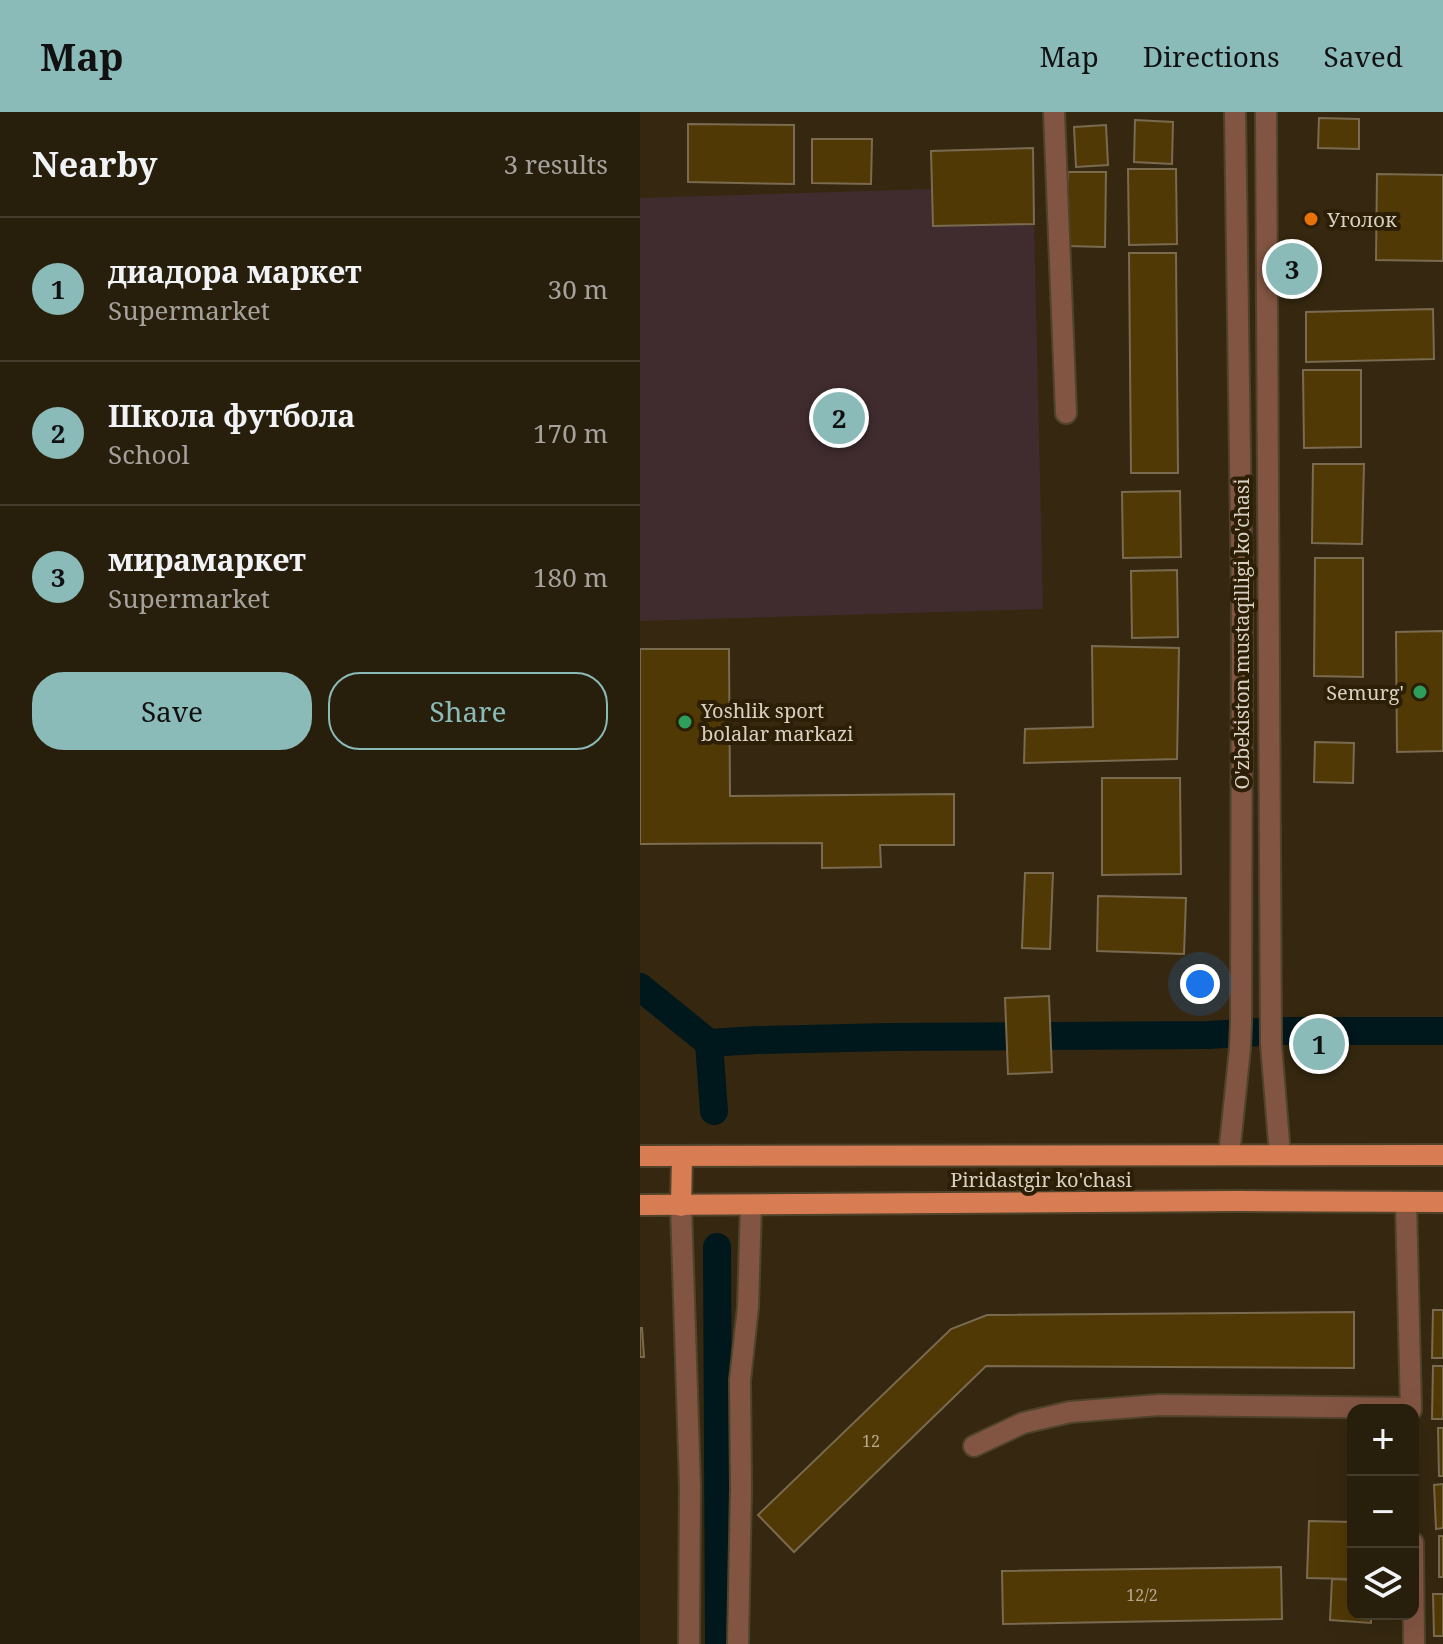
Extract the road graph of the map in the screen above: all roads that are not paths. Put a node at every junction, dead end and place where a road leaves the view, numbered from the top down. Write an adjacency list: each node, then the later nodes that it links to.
1 (1054, 112): 4 (street)
2 (1235, 112): 5 (street, O'zbekiston mustaqilligi ko'chasi)
3 (1266, 112): 6 (street, O'zbekiston mustaqilligi ko'chasi)
4 (1066, 413)
5 (1229, 1155): 6 (main road, Piridastgir ko'chasi); 9 (main road, Piridastgir ko'chasi)
6 (1280, 1155): 7 (main road, Piridastgir ko'chasi)
7 (1443, 1155)
8 (640, 1156): 9 (main road, Piridastgir ko'chasi)
9 (682, 1156): 14 (main road)
10 (1406, 1202): 11 (main road, Piridastgir ko'chasi); 13 (main road, Piridastgir ko'chasi); 15 (street)
11 (1443, 1202)
12 (640, 1205): 14 (main road, Piridastgir ko'chasi)
13 (751, 1205): 14 (main road, Piridastgir ko'chasi); 20 (street)
14 (681, 1206): 19 (street)
15 (1411, 1404)
16 (1347, 1408): 17 (street)
17 (974, 1446)
18 (1413, 1548): 21 (street)
19 (689, 1644)
20 (738, 1644)
21 (1414, 1644)

